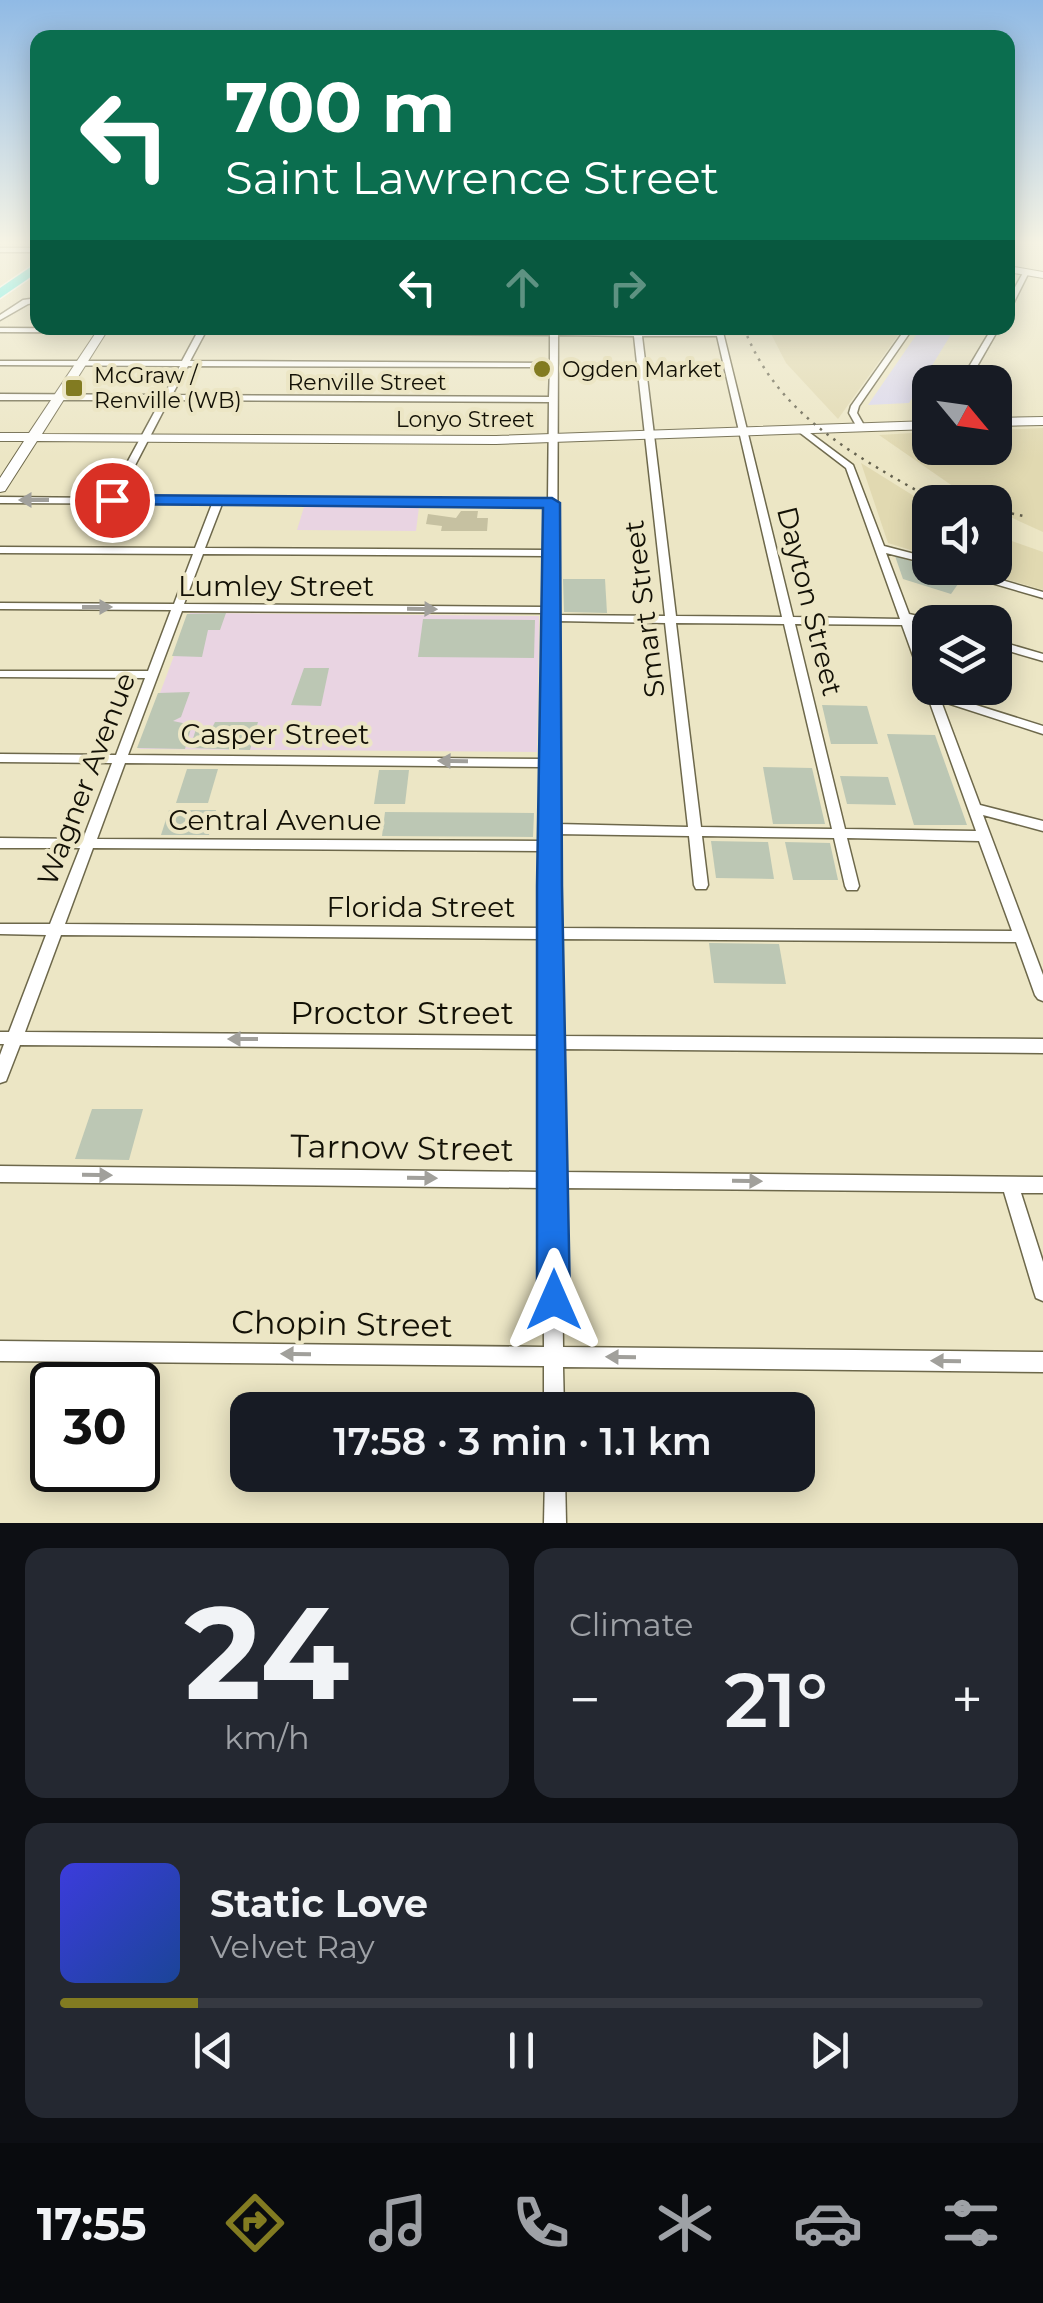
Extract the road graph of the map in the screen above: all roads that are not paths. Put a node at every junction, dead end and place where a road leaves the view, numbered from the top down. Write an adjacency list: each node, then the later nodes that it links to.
1 (0, 330): 2 (street)
2 (30, 330)
3 (102, 335): 11 (street)
4 (200, 335): 12 (street)
5 (554, 335): 13 (street)
6 (638, 335): 29 (street, Smart Street)
7 (721, 335): 24 (street, Dayton Street)
8 (903, 335): 22 (street)
9 (991, 335): 14 (street)
10 (0, 363): 11 (street)
11 (81, 363): 12 (street); 16 (street)
12 (184, 364): 13 (street); 17 (street)
13 (554, 365): 18 (street)
14 (974, 365)
15 (0, 397): 16 (street, Renville Street)
16 (58, 398): 17 (street, Renville Street); 26 (street)
17 (165, 398): 18 (street, Renville Street); 27 (street)
18 (553, 400): 28 (street)
19 (1042, 419): 20 (street)
20 (1012, 421)
21 (912, 426): 22 (street, Lonyo Street)
22 (861, 427): 23 (street, Lonyo Street)
23 (802, 430): 24 (street, Lonyo Street); 35 (street)
24 (744, 434): 29 (street, Lonyo Street); 48 (street, Dayton Street)
25 (0, 437): 26 (street, Lonyo Street)
26 (32, 438): 27 (street, Lonyo Street); 30 (street)
27 (144, 438): 28 (street, Lonyo Street); 32 (street)
28 (553, 438): 29 (street, Lonyo Street); 34 (street)
29 (650, 438): 45 (street, Smart Street)
30 (0, 488)
31 (0, 500): 32 (street, one-way to 31)
32 (112, 500): 33 (street)
33 (218, 501): 34 (street); 37 (street, Wagner Avenue)
34 (552, 503): 38 (street)
35 (880, 548): 39 (street); 46 (street)
36 (0, 550): 37 (street)
37 (199, 551): 38 (street); 43 (street, Wagner Avenue)
38 (552, 553): 44 (street)
39 (912, 556)
40 (1007, 585): 41 (street)
41 (1043, 596)
42 (0, 606): 43 (street, Lumley Street, one-way to 43)
43 (178, 608): 44 (street, Lumley Street, one-way to 44); 53 (street, Wagner Avenue)
44 (552, 614): 45 (street, Lumley Street); 59 (street)
45 (671, 620): 48 (street, Lumley Street); 63 (street, Smart Street)
46 (906, 620): 47 (street, Lumley Street); 48 (street, Lumley Street); 49 (street)
47 (912, 620)
48 (789, 621): 64 (street, Dayton Street)
49 (912, 637)
50 (1012, 648): 51 (street)
51 (1043, 658)
52 (0, 674): 53 (street)
53 (152, 674): 58 (street, Wagner Avenue)
54 (936, 705): 60 (street)
55 (973, 705): 56 (street)
56 (1043, 730)
57 (0, 758): 58 (street, Casper Street)
58 (120, 759): 59 (street, Casper Street, one-way to 58); 67 (street, Wagner Avenue)
59 (550, 762): 62 (street)
60 (974, 808): 61 (street); 65 (street)
61 (1043, 826)
62 (550, 829): 63 (street); 68 (street)
63 (696, 832): 64 (street); 69 (street, Smart Street)
64 (840, 834): 65 (street); 70 (street, Dayton Street)
65 (984, 836): 74 (street)
66 (0, 843): 67 (street, Central Avenue)
67 (88, 844): 68 (street, Central Avenue); 72 (street, Wagner Avenue)
68 (549, 846): 73 (street)
69 (701, 885)
70 (852, 886)
71 (0, 929): 72 (street, Florida Street)
72 (56, 930): 73 (street, Florida Street); 76 (street, Wagner Avenue)
73 (550, 934): 74 (street, Florida Street); 77 (street)
74 (1022, 937): 75 (street)
75 (1041, 986)
76 (7, 1038): 77 (street, Proctor Street, one-way to 76); 79 (street, Wagner Avenue)
77 (551, 1042): 78 (street, Proctor Street); 81 (street)
78 (1043, 1046)
79 (0, 1076)
80 (0, 1174): 81 (street, Tarnow Street, one-way to 81)
81 (552, 1179): 82 (street, Tarnow Street, one-way to 82); 86 (street)
82 (1010, 1184): 83 (street, Tarnow Street); 84 (street)
83 (1043, 1185)
84 (1043, 1292)
85 (0, 1351): 86 (street, Chopin Street, one-way to 85)
86 (554, 1356): 87 (street, Chopin Street, one-way to 86); 88 (street)
87 (1043, 1362)
88 (554, 1392)
89 (555, 1492): 90 (street)
90 (555, 1523)

